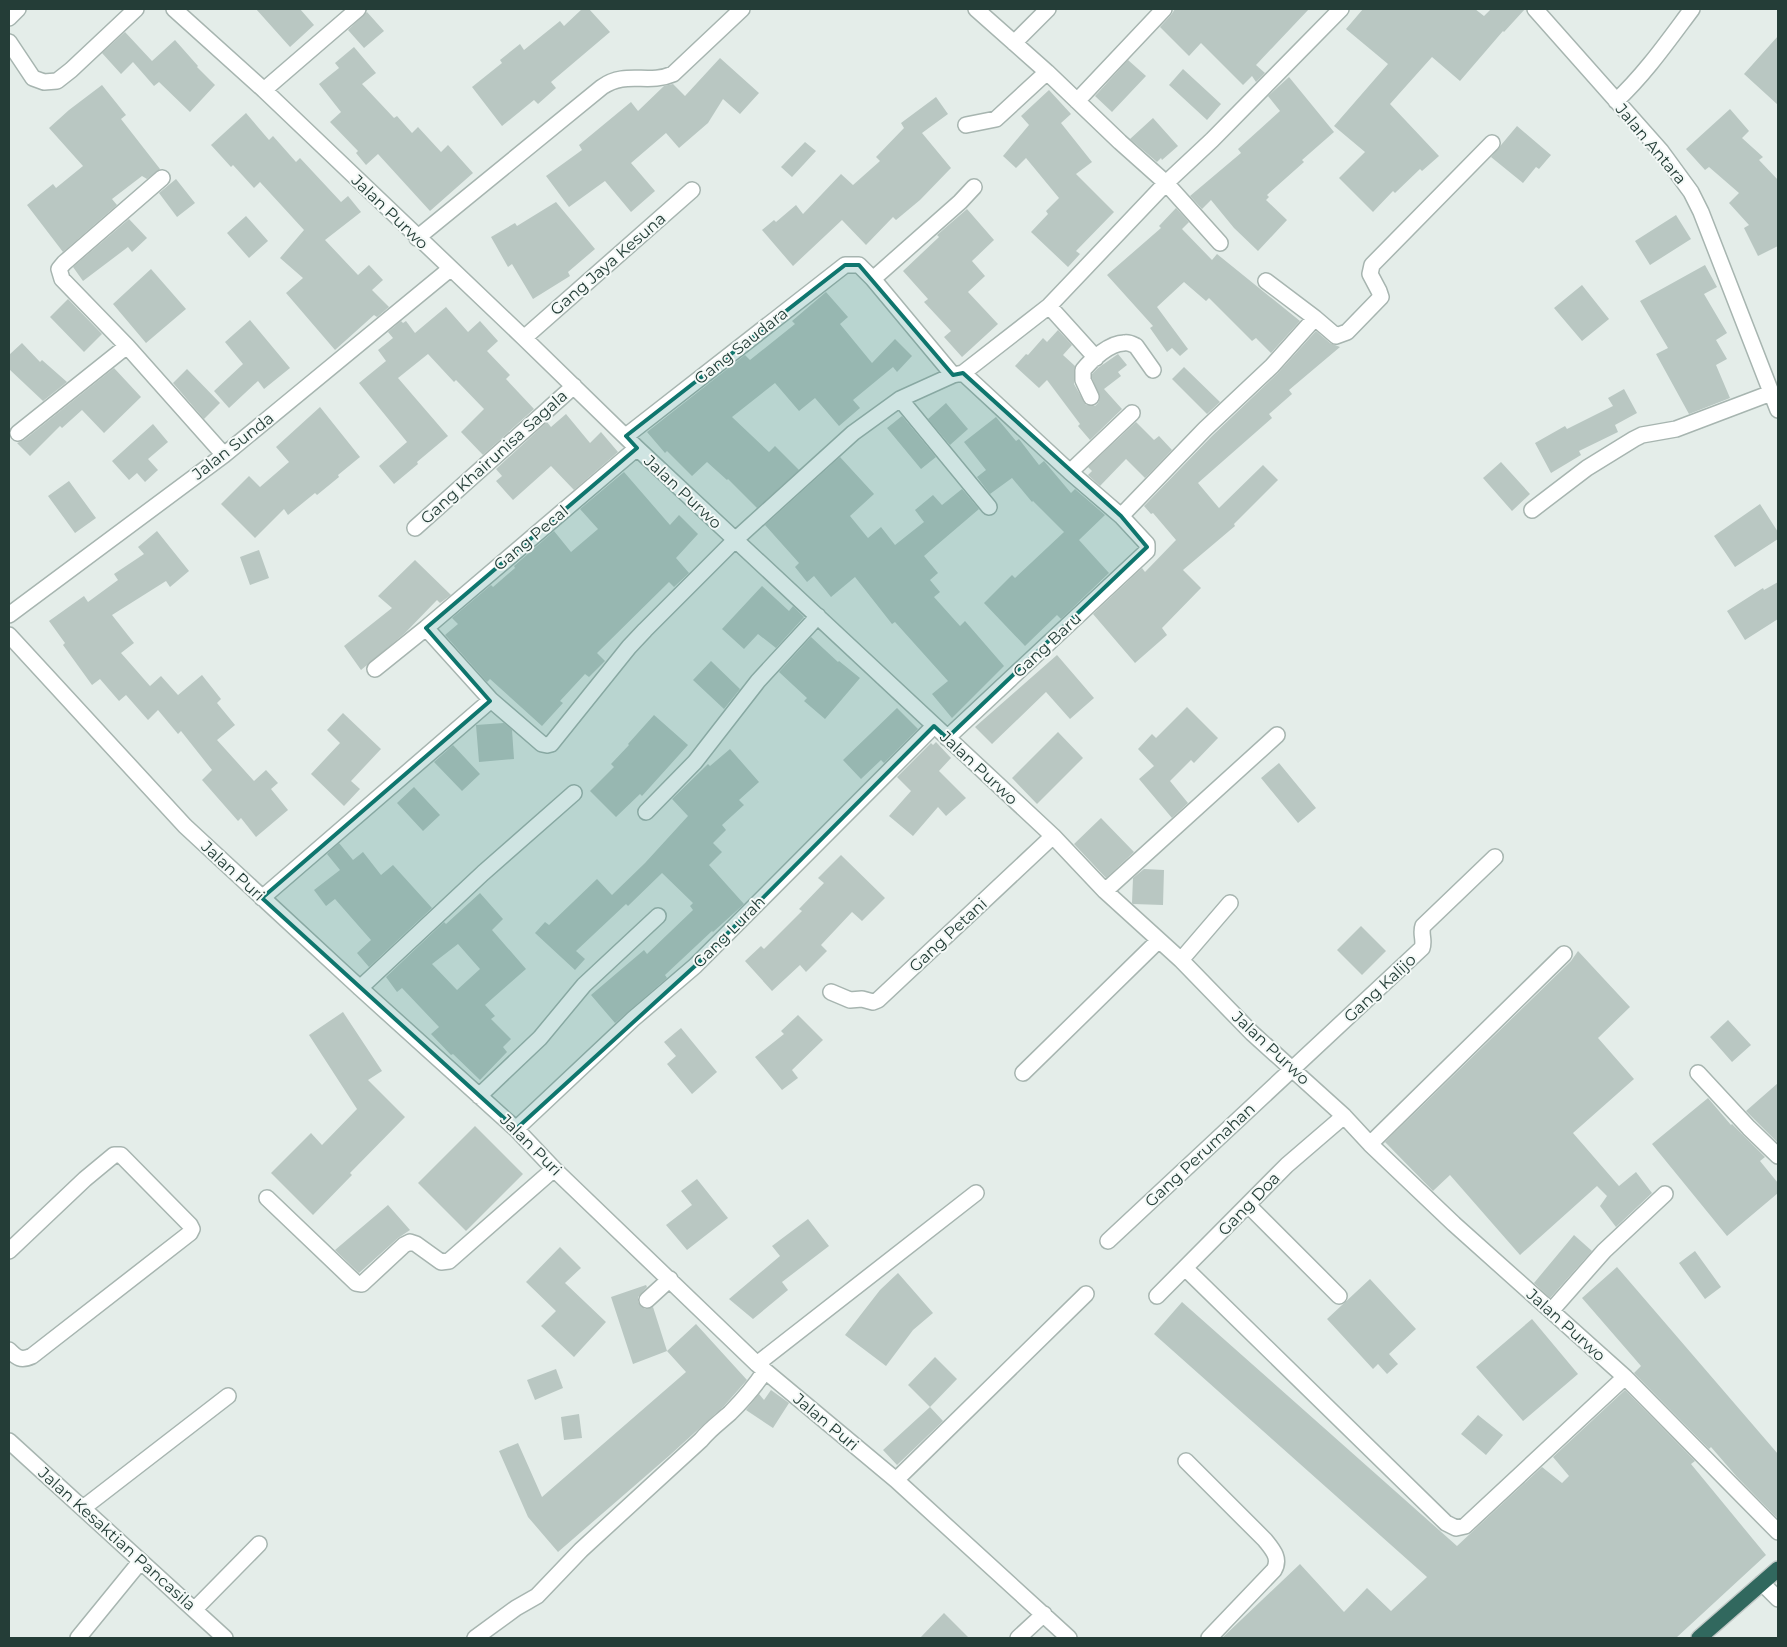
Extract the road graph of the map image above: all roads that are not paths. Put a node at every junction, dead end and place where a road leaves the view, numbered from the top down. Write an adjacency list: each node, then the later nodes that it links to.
1 (18, 9): 12 (street)
2 (136, 9): 13 (street)
3 (174, 9): 16 (street, Jalan Purwo)
4 (358, 9): 16 (street)
5 (742, 9): 25 (street)
6 (976, 9): 14 (street)
7 (1048, 9): 14 (street)
8 (1164, 9): 17 (street)
9 (1341, 9): 22 (street)
10 (1692, 9): 18 (street)
11 (1543, 12): 18 (street, Jalan Antara)
12 (9, 18)
13 (9, 42)
14 (1014, 43): 15 (street)
15 (1047, 72): 17 (street); 19 (street)
16 (264, 90): 25 (street, Jalan Purwo)
17 (1077, 101): 22 (street)
18 (1616, 101): 40 (street, Jalan Antara)
19 (966, 125)
20 (1492, 143): 31 (street)
21 (162, 178): 33 (street)
22 (1166, 183): 26 (street); 30 (street)
23 (974, 188): 28 (street)
24 (692, 190): 32 (street, Gang Jaya Kesuna)
25 (417, 238): 27 (street, Jalan Purwo)
26 (1220, 243)
27 (450, 269): 32 (street, Jalan Purwo); 45 (street, Jalan Sunda)
28 (874, 279): 36 (street); 43 (street, Gang Saudara)
29 (1266, 281): 31 (street)
30 (1050, 306): 34 (street); 36 (street)
31 (1316, 318): 49 (street)
32 (524, 338): 37 (street, Jalan Purwo)
33 (127, 346): 42 (street); 45 (street)
34 (1096, 358): 35 (street); 38 (street)
35 (1153, 370)
36 (958, 374): 39 (street); 46 (street)
37 (574, 386): 43 (street, Jalan Purwo); 50 (street, Gang Khairunisa Sagala)
38 (1091, 398)
39 (900, 399): 47 (street); 51 (street)
40 (1776, 404): 48 (street)
41 (1132, 413): 46 (street)
42 (18, 433)
43 (626, 436): 44 (street, Jalan Purwo)
44 (637, 448): 51 (street, Jalan Purwo); 54 (street, Gang Pecal)
45 (224, 454): 52 (street, Jalan Sunda)
46 (1070, 472): 49 (street)
47 (990, 507)
48 (1532, 510)
49 (1121, 516): 60 (street, Gang Baru)
50 (415, 528)
51 (735, 540): 53 (street, Jalan Purwo); 57 (street)
52 (9, 615)
53 (818, 616): 58 (street, Jalan Purwo); 62 (street)
54 (426, 628): 56 (street, Gang Pecal); 57 (street)
55 (9, 635): 66 (street, Jalan Puri)
56 (375, 669)
57 (492, 700): 66 (street)
58 (934, 726): 60 (street, Jalan Purwo); 79 (street, Gang Lurah)
59 (1278, 735): 65 (street)
60 (947, 738): 63 (street, Jalan Purwo)
61 (574, 794): 72 (street)
62 (646, 812)
63 (1053, 836): 65 (street, Jalan Purwo); 73 (street, Gang Petani)
64 (1495, 857): 74 (street, Gang Kalijo)
65 (1105, 891): 69 (street, Jalan Purwo)
66 (262, 898): 72 (street, Jalan Puri)
67 (1230, 903): 71 (street)
68 (658, 916): 77 (street)
69 (1158, 941): 71 (street, Jalan Purwo); 75 (street)
70 (1564, 954): 80 (street)
71 (1181, 960): 74 (street, Jalan Purwo)
72 (360, 988): 77 (street, Jalan Puri)
73 (831, 992)
74 (1292, 1070): 78 (street, Jalan Purwo); 87 (street, Gang Perumahan)
75 (1023, 1073)
76 (1698, 1073): 81 (street)
77 (479, 1096): 79 (street, Jalan Puri)
78 (1344, 1116): 80 (street, Jalan Purwo); 86 (street, Gang Doa)
79 (516, 1129): 82 (street, Jalan Puri)
80 (1370, 1144): 95 (street, Jalan Purwo)
81 (1778, 1156)
82 (554, 1168): 85 (street); 90 (street, Jalan Puri)
83 (976, 1193): 97 (street)
84 (1665, 1194): 95 (street)
85 (267, 1198)
86 (1248, 1205): 89 (street, Gang Doa); 93 (street)
87 (1108, 1241)
88 (9, 1250): 96 (street)
89 (1186, 1268): 92 (street, Gang Doa); 98 (street)
90 (670, 1280): 94 (street); 97 (street, Jalan Puri)
91 (1086, 1294): 102 (street)
92 (1158, 1296)
93 (1340, 1296)
94 (647, 1300)
95 (1551, 1311): 98 (street, Jalan Purwo)
96 (9, 1350)
97 (761, 1367): 102 (street, Jalan Puri); 114 (street)
98 (1625, 1377): 104 (street, Jalan Purwo)
99 (228, 1396): 103 (street)
100 (9, 1441): 103 (street, Jalan Kesaktian Pancasila)
101 (1186, 1461): 117 (street)
102 (896, 1480): 111 (street, Jalan Puri)
103 (82, 1508): 106 (street, Jalan Kesaktian Pancasila)
104 (1778, 1532)
105 (259, 1544): 110 (street)
106 (140, 1562): 110 (street, Jalan Kesaktian Pancasila); 112 (street)
107 (1778, 1569): 108 (highway)
108 (1762, 1583): 109 (street); 118 (highway)
109 (1776, 1597)
110 (195, 1609): 113 (street, Jalan Kesaktian Pancasila)
111 (1044, 1614): 115 (street); 116 (street, Jalan Puri)
112 (78, 1638)
113 (225, 1638)
114 (475, 1638)
115 (1018, 1638)
116 (1069, 1638)
117 (1209, 1638)
118 (1699, 1638)

